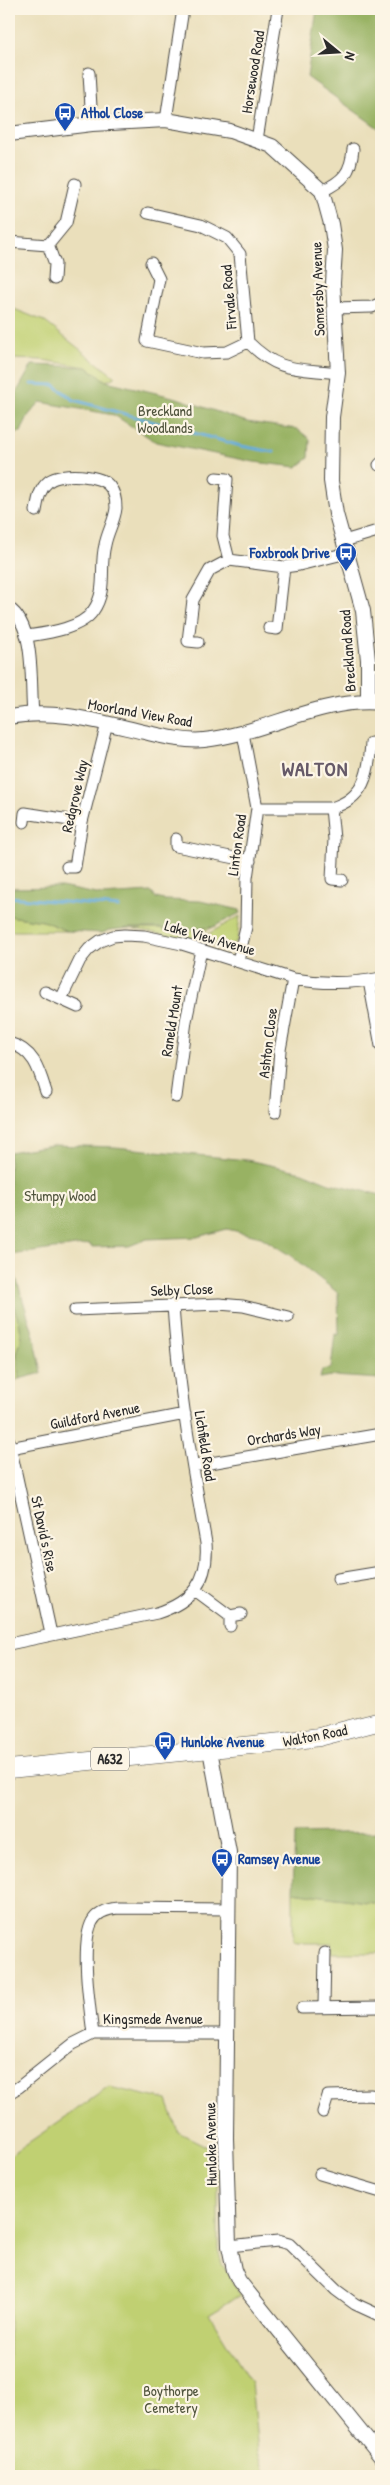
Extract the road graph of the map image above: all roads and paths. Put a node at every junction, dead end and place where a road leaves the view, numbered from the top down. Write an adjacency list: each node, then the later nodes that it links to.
1 (184, 9): 4 (street)
2 (278, 9): 7 (street, Horsewood Road)
3 (88, 73): 5 (street)
4 (166, 120): 5 (street); 7 (street)
5 (92, 124): 6 (street)
6 (9, 130)
7 (257, 140): 10 (street)
8 (353, 149): 10 (street)
9 (75, 184): 13 (street)
10 (322, 191): 17 (street, Somersby Avenue)
11 (148, 213): 18 (street, Firvale Road)
12 (9, 242): 13 (street)
13 (48, 245): 15 (street)
14 (151, 263): 18 (street)
15 (54, 279)
16 (381, 303): 17 (street)
17 (334, 308): 19 (street, Somersby Avenue)
18 (248, 342): 19 (street, Firvale Road)
19 (338, 373): 21 (street, Somersby Avenue)
20 (216, 478): 25 (street)
21 (332, 481): 24 (street, Breckland Road)
22 (36, 511): 29 (street)
23 (381, 530): 24 (street)
24 (346, 547): 26 (street); 31 (street, Breckland Road)
25 (229, 560): 26 (street); 30 (street)
26 (284, 567): 28 (street)
27 (9, 608): 29 (street)
28 (269, 628)
29 (27, 636): 32 (street)
30 (198, 642)
31 (374, 702): 35 (street, Moorland View Road)
32 (33, 714): 33 (street, Moorland View Road); 34 (street, Moorland View Road)
33 (9, 717)
34 (107, 723): 35 (street, Moorland View Road); 41 (street, Redgrove Way)
35 (242, 733): 38 (street, Linton Road)
36 (371, 743): 37 (street)
37 (376, 758): 39 (street)
38 (257, 808): 39 (street); 43 (street, Linton Road)
39 (331, 808): 45 (street)
40 (24, 822): 41 (street)
41 (82, 822): 44 (street, Redgrove Way)
42 (176, 839): 43 (street)
43 (250, 861): 47 (street, Linton Road)
44 (67, 867)
45 (342, 880)
46 (201, 950): 47 (street, Lake View Avenue); 52 (street, Lake View Avenue); 57 (street, Raneld Mount)
47 (238, 961): 49 (street, Lake View Avenue)
48 (381, 978): 50 (street, Lake View Avenue)
49 (293, 979): 50 (street, Lake View Avenue); 58 (street, Ashton Close)
50 (368, 981): 55 (street)
51 (45, 992): 52 (street)
52 (62, 1000): 53 (street)
53 (78, 1007)
54 (9, 1043): 56 (street)
55 (381, 1046)
56 (46, 1092)
57 (176, 1097)
58 (275, 1112)
59 (172, 1305): 60 (street, Selby Close); 61 (street, Selby Close); 62 (street, Lichfield Road)
60 (75, 1310)
61 (288, 1317)
62 (185, 1414): 64 (street, Guildford Avenue); 65 (street, Lichfield Road)
63 (381, 1434): 65 (street, Orchards Way)
64 (10, 1445): 70 (street, St David's Rise)
65 (193, 1466): 68 (street, Lichfield Road)
66 (381, 1572): 67 (street)
67 (338, 1579)
68 (195, 1590): 69 (street); 70 (street, Lichfield Road)
69 (234, 1619)
70 (51, 1634): 71 (street, Lichfield Road)
71 (9, 1644)
72 (381, 1721): 73 (main road, Walton Road / A632)
73 (210, 1750): 74 (main road, Walton Road / A632); 75 (street, Hunloke Avenue)
74 (9, 1770)
75 (229, 1909): 80 (street); 81 (street, Hunloke Avenue)
76 (325, 1953): 77 (street)
77 (324, 2006): 78 (street); 79 (street)
78 (381, 2007)
79 (302, 2008)
80 (93, 2034): 81 (street, Kingsmede Avenue); 82 (street, Kingsmede Avenue)
81 (227, 2034): 87 (street, Hunloke Avenue)
82 (9, 2093)
83 (373, 2100): 84 (street)
84 (323, 2112)
85 (320, 2174): 86 (street)
86 (381, 2192)
87 (229, 2246): 88 (street); 89 (street, Hunloke Avenue)
88 (381, 2316)
89 (381, 2457)

